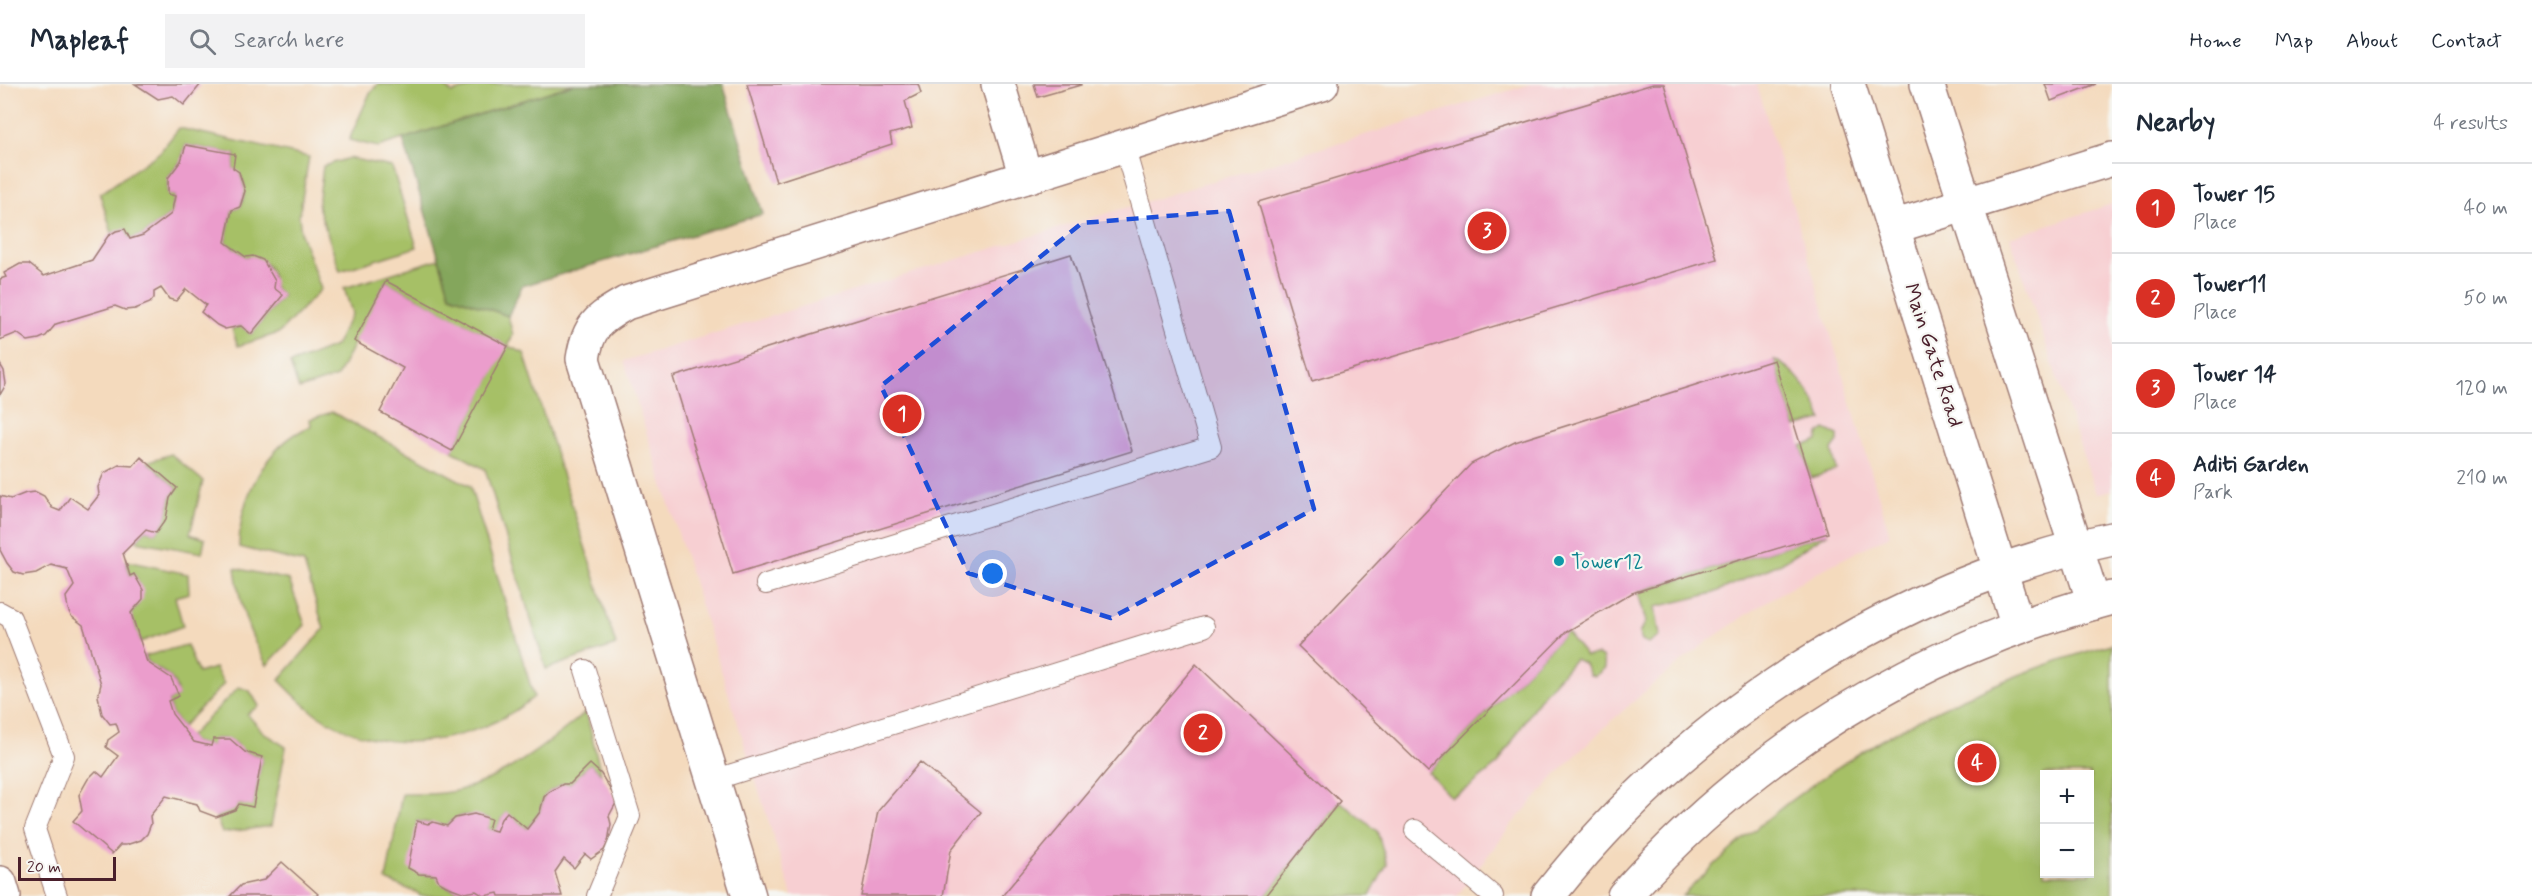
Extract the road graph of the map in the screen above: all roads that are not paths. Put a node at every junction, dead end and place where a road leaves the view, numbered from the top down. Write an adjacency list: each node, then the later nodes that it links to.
1 (998, 84): 7 (street)
2 (1322, 84): 5 (street)
3 (1848, 84): 9 (street, Main Gate Road)
4 (1927, 84): 8 (street)
5 (1124, 146): 7 (street); 13 (lane)
6 (2112, 159): 8 (street)
7 (1026, 177): 19 (street)
8 (1966, 204): 9 (street); 11 (street)
9 (1893, 227): 12 (street, Main Gate Road)
10 (2112, 539): 11 (street)
11 (2077, 547): 12 (street); 14 (street)
12 (2001, 571): 17 (street, Main Gate Road); 27 (street)
13 (766, 584)
14 (2103, 601): 17 (street)
15 (0, 612): 23 (lane)
16 (1204, 627): 19 (lane)
17 (2018, 627): 28 (street)
18 (585, 670): 24 (lane)
19 (713, 780): 25 (street)
20 (1415, 830): 26 (lane)
21 (0, 883): 22 (street)
22 (4, 896)
23 (57, 896)
24 (597, 896)
25 (749, 896)
26 (1493, 896)
27 (1548, 896)
28 (1624, 896)

